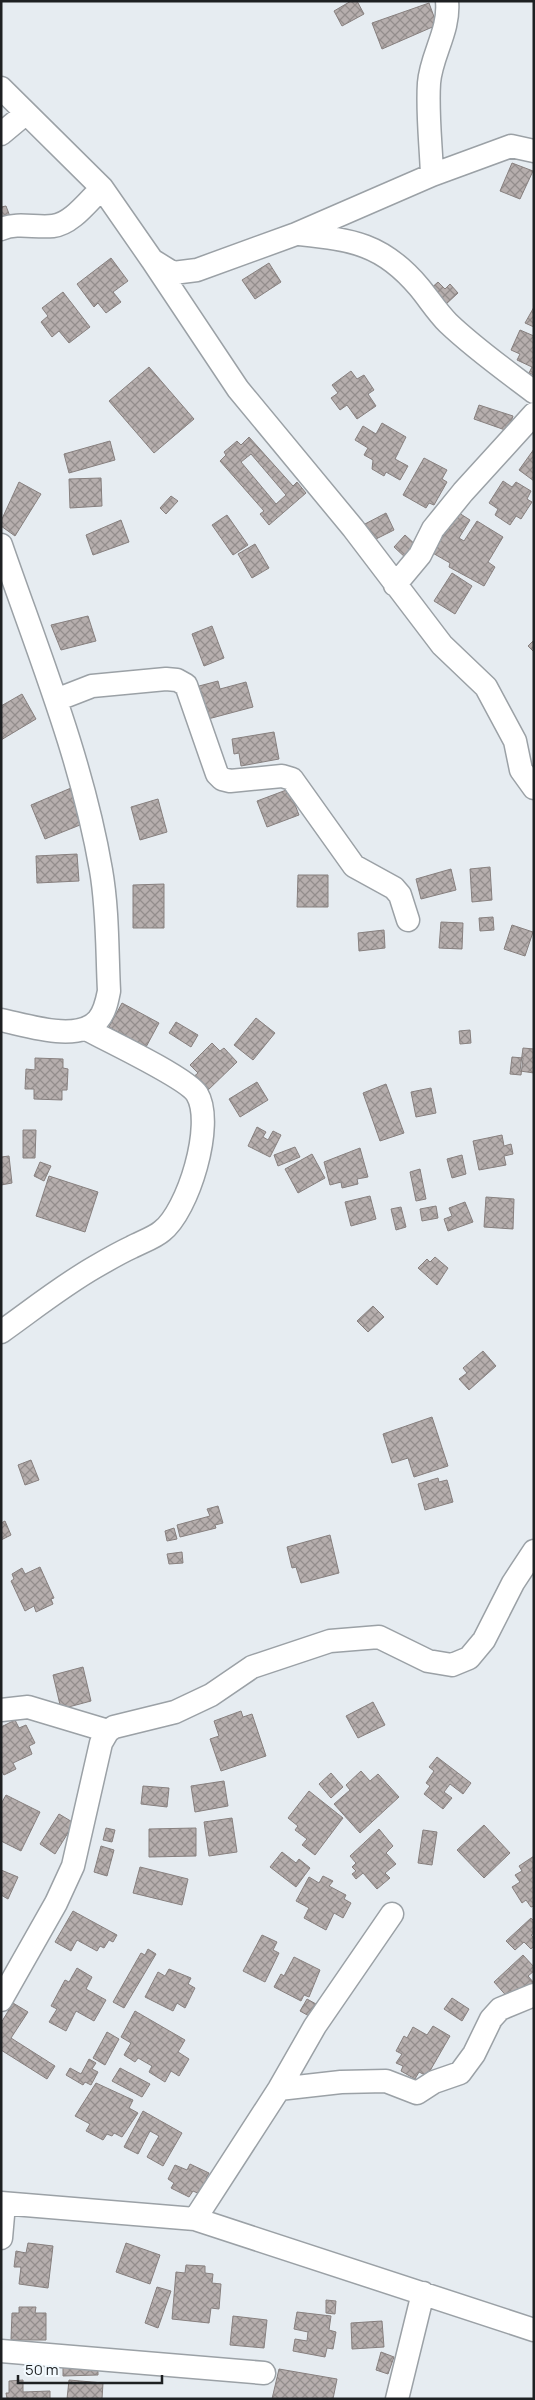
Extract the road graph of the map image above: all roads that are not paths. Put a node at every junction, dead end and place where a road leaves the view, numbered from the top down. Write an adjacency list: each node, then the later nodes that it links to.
1 (447, 1): 6 (street)
2 (1, 88): 3 (street)
3 (26, 114): 4 (street); 7 (street)
4 (1, 134)
5 (533, 146): 6 (street)
6 (432, 175): 9 (street)
7 (102, 188): 8 (street); 10 (street)
8 (1, 229)
9 (296, 234): 10 (street); 11 (street)
10 (152, 260): 14 (street)
11 (534, 392)
12 (534, 414): 14 (street)
13 (1, 545): 15 (street)
14 (395, 585): 16 (street)
15 (56, 700): 17 (street); 19 (street)
16 (534, 788)
17 (408, 920)
18 (1, 1020): 19 (street)
19 (86, 1029): 20 (street)
20 (1, 1332)
21 (534, 1551): 23 (street)
22 (1, 1710): 23 (street)
23 (108, 1731): 26 (street)
24 (392, 1914): 27 (street)
25 (534, 1995): 27 (street)
26 (1, 2000)
27 (279, 2089): 29 (street)
28 (2, 2204): 29 (street); 30 (street)
29 (195, 2219): 31 (street)
30 (1, 2238)
31 (423, 2293): 32 (street); 35 (street)
32 (534, 2330)
33 (1, 2351): 34 (street)
34 (264, 2373)
35 (397, 2399)

